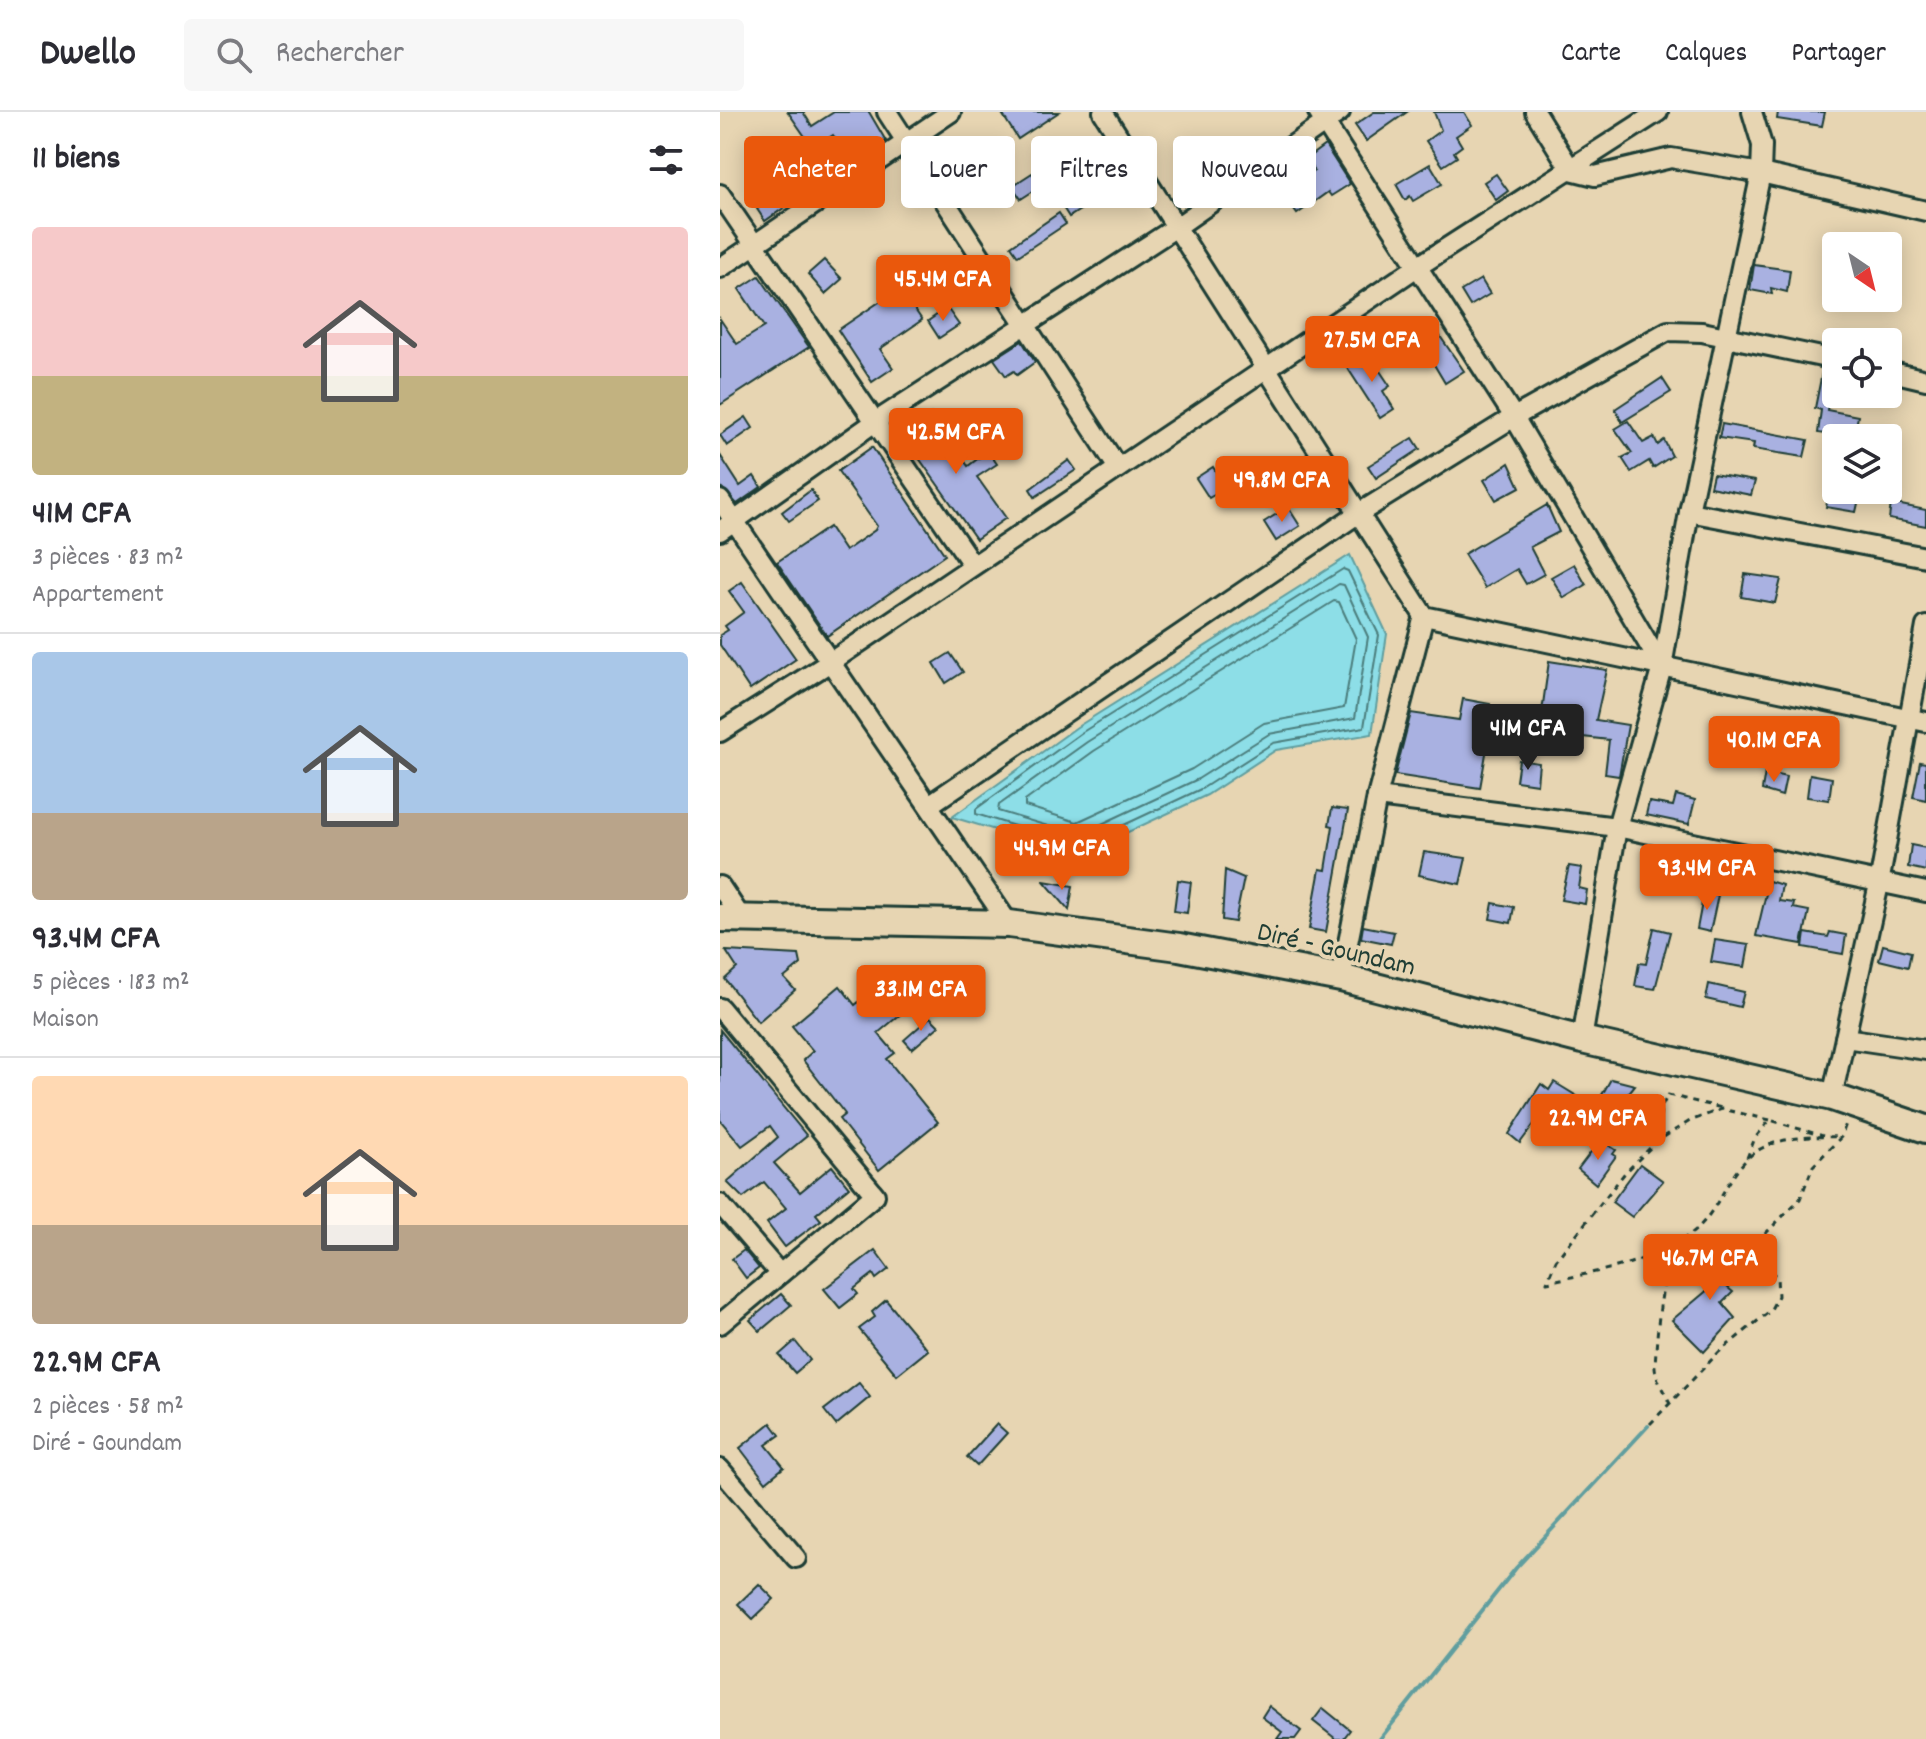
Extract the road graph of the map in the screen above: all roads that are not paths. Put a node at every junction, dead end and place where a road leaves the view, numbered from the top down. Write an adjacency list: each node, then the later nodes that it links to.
1 (887, 112): 8 (street)
2 (951, 112): 9 (street)
3 (1103, 112): 16 (street)
4 (1535, 112): 11 (street)
5 (1658, 112): 11 (street)
6 (1752, 112): 12 (street)
7 (1328, 115): 16 (street); 18 (street)
8 (902, 136)
9 (915, 136)
10 (901, 145): 17 (street)
11 (1571, 170): 12 (street); 18 (street)
12 (1761, 173): 15 (street); 21 (street)
13 (720, 194): 17 (street)
14 (949, 208): 20 (street)
15 (1926, 211)
16 (1178, 226): 20 (street); 23 (street)
17 (754, 244): 19 (street); 27 (street)
18 (1417, 267): 23 (street); 26 (street)
19 (720, 268)
20 (1024, 324): 27 (street); 28 (street)
21 (1727, 336): 22 (street); 26 (street); 30 (street)
22 (1822, 357)
23 (1269, 368): 28 (street); 31 (street)
24 (1902, 374): 25 (street)
25 (1926, 380)
26 (1514, 417): 31 (street); 38 (street)
27 (875, 422): 32 (street); 34 (street)
28 (1118, 468): 34 (street)
29 (720, 500): 32 (street)
30 (1689, 512): 33 (street); 38 (street)
31 (1356, 515): 35 (street); 42 (street)
32 (728, 526): 37 (street)
33 (1926, 557)
34 (972, 564): 37 (street)
35 (1424, 616): 38 (street); 41 (street)
36 (1926, 626): 39 (street)
37 (832, 661): 40 (street); 42 (street)
38 (1662, 667): 39 (street); 43 (street)
39 (1917, 720): 44 (street)
40 (720, 732)
41 (1377, 797): 43 (street); 49 (street)
42 (929, 805): 48 (street)
43 (1617, 827): 44 (street); 52 (street)
44 (1879, 884): 46 (street); 51 (street)
45 (720, 886): 47 (street)
46 (1926, 892)
47 (731, 918): 48 (main road, Diré - Goundam)
48 (1009, 924): 49 (main road, Diré - Goundam)
49 (1341, 978): 52 (main road, Diré - Goundam)
50 (720, 1008): 57 (street)
51 (1845, 1038): 53 (street); 54 (street)
52 (1582, 1040): 54 (main road, Diré - Goundam)
53 (1926, 1050)
54 (1843, 1100): 55 (main road, Diré - Goundam)
55 (1926, 1129)
56 (720, 1204): 57 (street)
57 (780, 1274): 58 (street)
58 (720, 1324)
59 (720, 1469): 60 (street)
60 (796, 1558)

